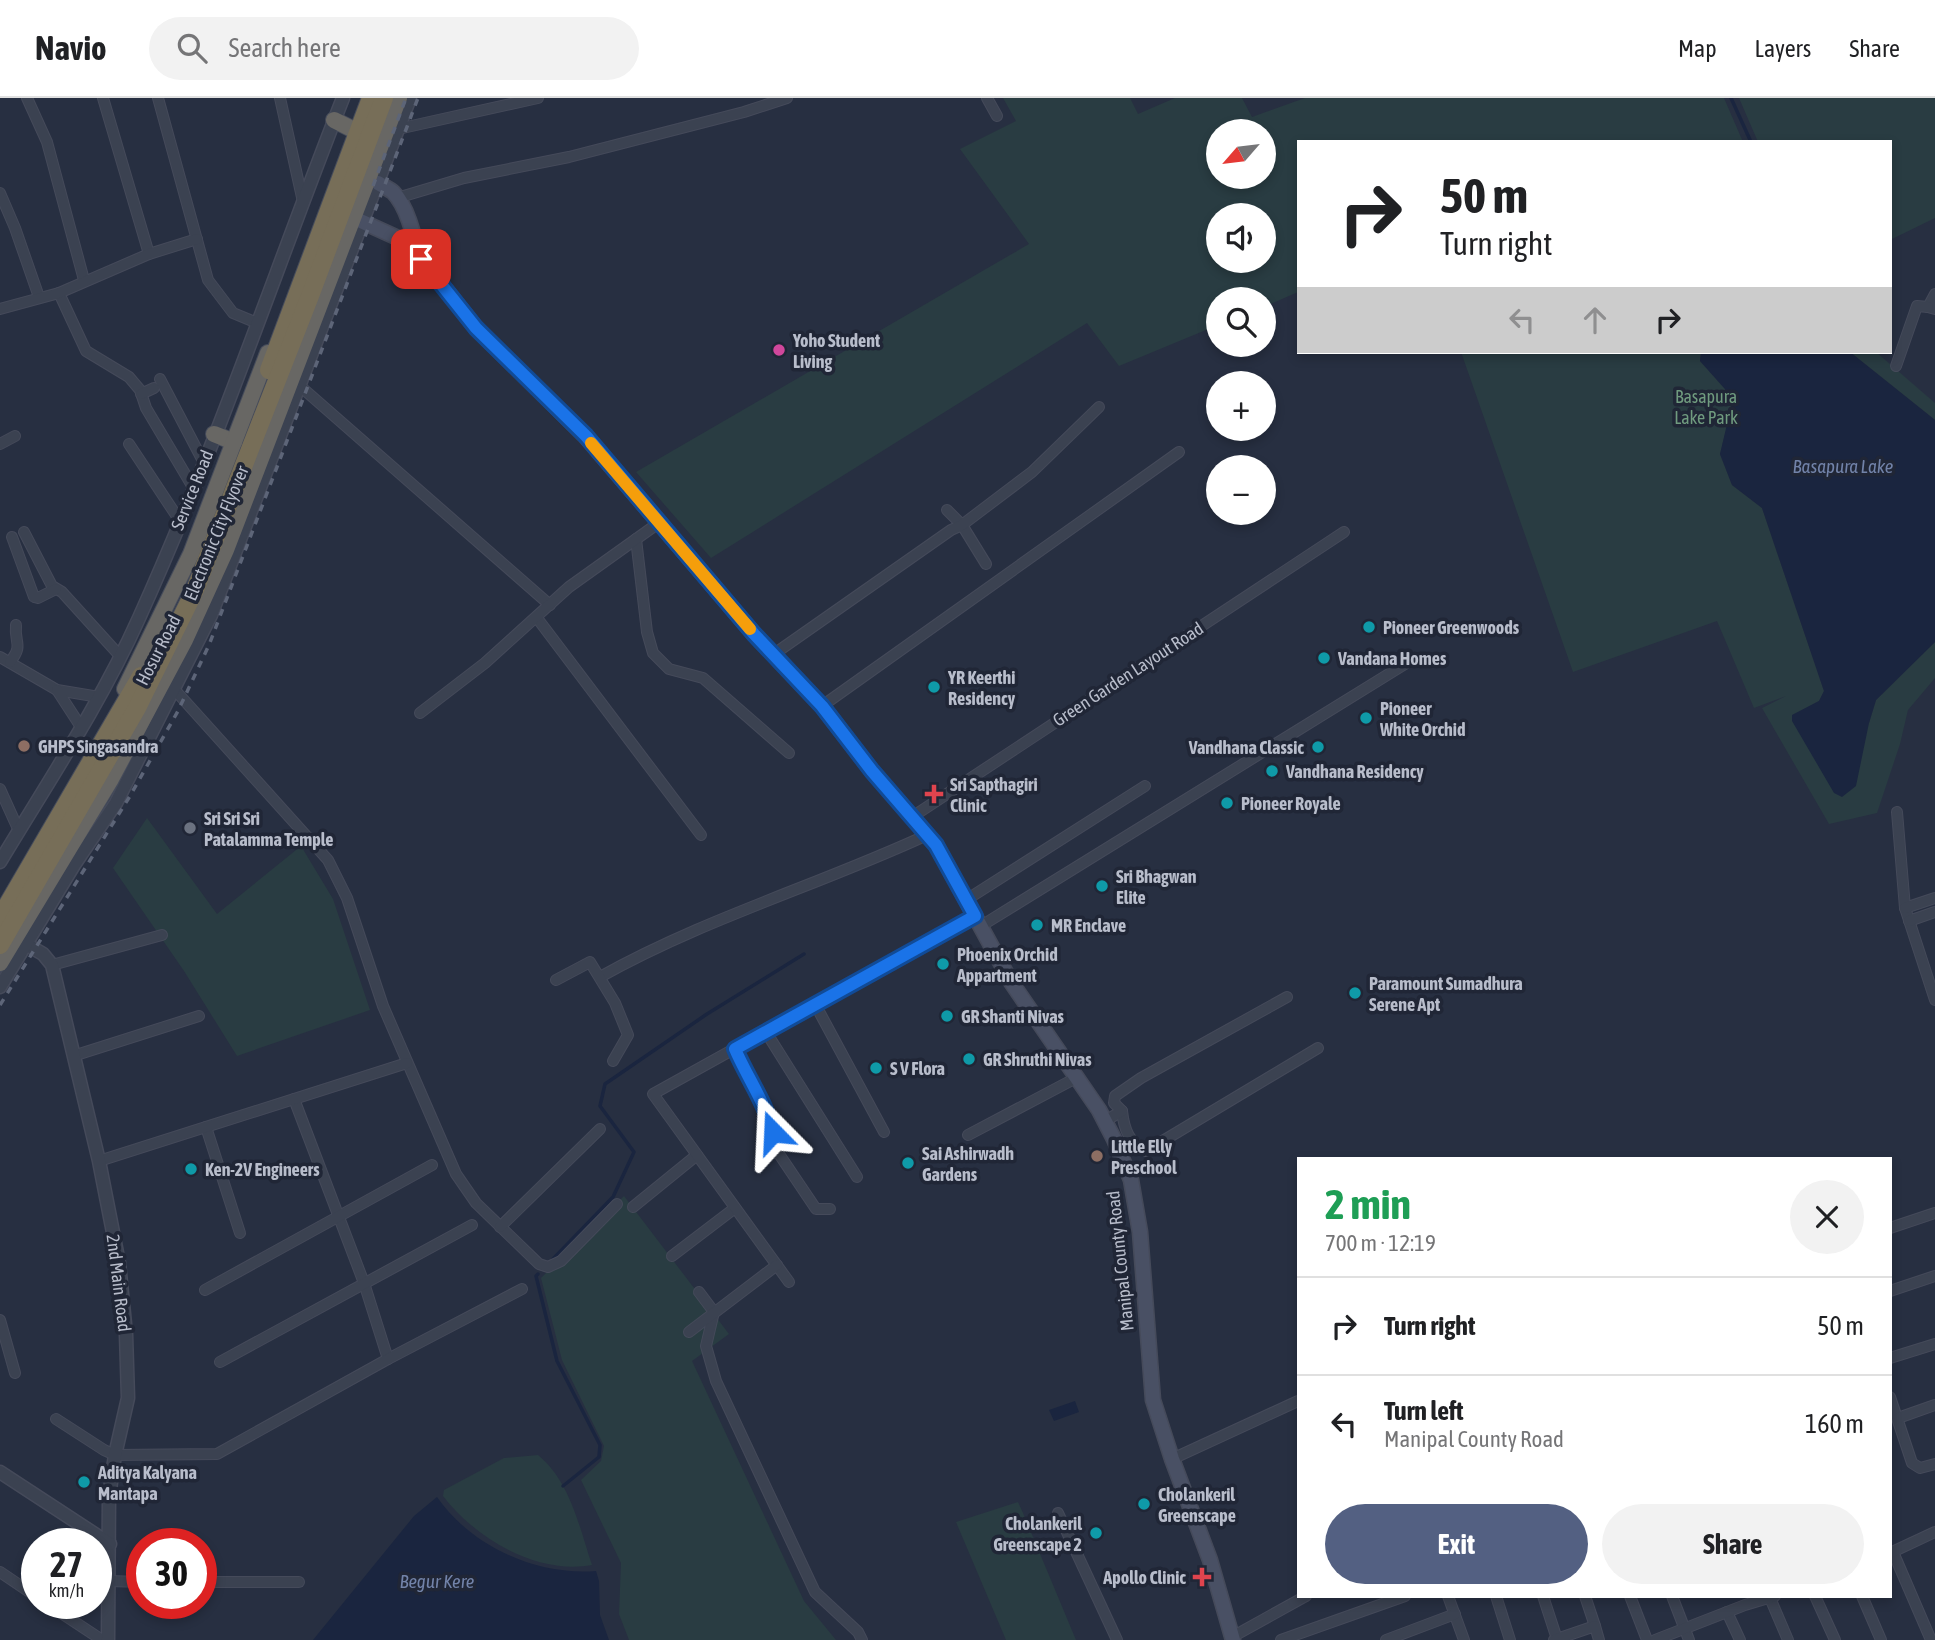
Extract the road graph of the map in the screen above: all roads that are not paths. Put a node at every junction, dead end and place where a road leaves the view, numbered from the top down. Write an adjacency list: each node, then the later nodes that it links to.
1 (27, 98): 26 (street)
2 (103, 98): 25 (street)
3 (158, 98): 23 (street)
4 (280, 98): 21 (street)
5 (343, 98): 15 (street, Service Road)
6 (364, 98): 16 (highway, Hosur Road)
7 (371, 98): 82 (highway, Electronic City Flyover)
8 (384, 98): 87 (highway, Electronic City Flyover)
9 (398, 98): 22 (highway, Hosur Road)
10 (410, 98): 17 (street)
11 (538, 98): 17 (street)
12 (787, 98): 20 (street)
13 (987, 98): 14 (street)
14 (997, 116)
15 (334, 120): 16 (highway); 21 (street, Service Road)
16 (352, 129): 39 (highway, Hosur Road)
17 (398, 130): 18 (street)
18 (378, 183): 20 (main road); 22 (street)
19 (0, 193): 29 (street)
20 (397, 198): 24 (main road)
21 (303, 203): 32 (street, Service Road)
22 (358, 220): 24 (main road, Manipal County Road); 34 (street); 88 (highway, Hosur Road)
23 (197, 239): 25 (street); 32 (street)
24 (416, 252): 47 (main road, Manipal County Road)
25 (149, 254): 26 (street)
26 (84, 281): 27 (street)
27 (59, 293): 29 (street); 35 (street)
28 (1935, 294): 30 (street)
29 (39, 297): 31 (street)
30 (1932, 308): 33 (street)
31 (0, 309)
32 (257, 323): 37 (street, Service Road)
33 (1896, 366)
34 (300, 386): 55 (street); 62 (street)
35 (141, 394): 43 (street); 44 (street)
36 (1099, 407): 48 (street)
37 (214, 434): 39 (highway); 43 (street, Service Road)
38 (15, 436): 40 (street)
39 (234, 442): 79 (highway, Hosur Road)
40 (0, 444)
41 (129, 444): 46 (street)
42 (1179, 452): 65 (street)
43 (204, 463): 44 (street, Service Road)
44 (194, 489): 46 (street, Service Road)
45 (947, 510): 48 (street)
46 (180, 521): 59 (street, Service Road)
47 (660, 522): 52 (street); 58 (main road, Manipal County Road)
48 (962, 525): 53 (street); 58 (street)
49 (24, 532): 54 (street)
50 (1344, 532): 72 (street, Green Garden Layout Road)
51 (12, 537): 54 (street)
52 (636, 539): 55 (street); 68 (street)
53 (986, 564)
54 (56, 589): 59 (street)
55 (550, 606): 56 (street)
56 (537, 618): 66 (street); 74 (street)
57 (16, 625): 60 (street)
58 (774, 654): 65 (main road, Manipal County Road)
59 (120, 656): 64 (street, Service Road)
60 (5, 660): 63 (street)
61 (1405, 664): 83 (street)
62 (174, 689): 86 (street); 102 (street)
63 (57, 690): 64 (street); 67 (street)
64 (99, 697): 67 (street, Service Road)
65 (822, 706): 72 (main road, Manipal County Road)
66 (420, 713)
67 (81, 727): 73 (street, Service Road)
68 (789, 753)
69 (1145, 786): 78 (street)
70 (0, 789): 73 (street)
71 (1897, 812): 80 (street)
72 (912, 817): 75 (main road, Manipal County Road)
73 (19, 831): 76 (street, Service Road)
74 (701, 835)
75 (927, 835): 78 (main road, Manipal County Road); 90 (street)
76 (0, 862)
77 (1935, 898): 80 (street)
78 (966, 900): 83 (main road, Manipal County Road)
79 (0, 903)
80 (1905, 908): 84 (street)
81 (1935, 912): 84 (street)
82 (0, 918)
83 (978, 921): 95 (street); 103 (main road, Manipal County Road)
84 (1909, 921): 93 (street)
85 (162, 935): 89 (street)
86 (26, 944): 89 (street); 92 (street)
87 (0, 945)
88 (0, 963)
89 (51, 965): 100 (street, 2nd Main Road)
90 (600, 977): 91 (street); 101 (street)
91 (556, 980)
92 (0, 987)
93 (1934, 996)
94 (1287, 997): 105 (street)
95 (815, 1004): 97 (street); 109 (street)
96 (199, 1016): 100 (street)
97 (766, 1032): 99 (street); 114 (street)
98 (1318, 1048): 105 (street)
99 (735, 1049): 111 (street); 118 (street)
100 (73, 1056): 112 (street, 2nd Main Road)
101 (613, 1061)
102 (407, 1063): 104 (street); 122 (street)
103 (1076, 1078): 106 (main road, Manipal County Road); 110 (street)
104 (294, 1099): 107 (street); 120 (street)
105 (1122, 1111): 106 (street)
106 (1105, 1122): 148 (main road, Manipal County Road)
107 (206, 1127): 112 (street); 124 (street)
108 (600, 1129): 122 (street)
109 (884, 1132)
110 (968, 1135)
111 (696, 1155): 116 (street); 117 (street)
112 (99, 1161): 147 (street, 2nd Main Road)
113 (432, 1165): 120 (street)
114 (857, 1177)
115 (617, 1204): 122 (street)
116 (634, 1207)
117 (735, 1208): 125 (street); 126 (street)
118 (830, 1209)
119 (1935, 1213): 123 (street)
120 (340, 1216): 129 (street); 131 (street)
121 (472, 1225): 129 (street)
122 (500, 1227)
123 (1892, 1227)
124 (240, 1233)
125 (672, 1256)
126 (777, 1265): 128 (street); 134 (street)
127 (1935, 1276): 132 (street)
128 (789, 1282)
129 (365, 1283): 139 (street); 140 (street)
130 (522, 1289): 139 (street)
131 (205, 1290)
132 (1892, 1290)
133 (699, 1292): 134 (street)
134 (714, 1312): 136 (street); 184 (street)
135 (0, 1320): 141 (street)
136 (689, 1332)
137 (1935, 1344): 138 (street)
138 (1892, 1358)
139 (388, 1359): 147 (street)
140 (220, 1362)
141 (15, 1373)
142 (1297, 1401): 148 (street)
143 (1892, 1402): 145 (street)
144 (1935, 1405): 145 (street)
145 (1898, 1418): 149 (street)
146 (56, 1419): 147 (street)
147 (115, 1455): 153 (street, 2nd Main Road)
148 (1172, 1459): 180 (main road, Manipal County Road)
149 (1935, 1464)
150 (0, 1472): 152 (street)
151 (1058, 1513): 185 (street)
152 (86, 1528)
153 (110, 1528)
154 (1934, 1534): 155 (street)
155 (1892, 1553)
156 (1892, 1555): 198 (street)
157 (0, 1572): 160 (street)
158 (217, 1582): 159 (street)
159 (299, 1582)
160 (21, 1586)
161 (1303, 1598): 180 (street)
162 (1399, 1598): 186 (street)
163 (1449, 1598): 175 (street)
164 (1497, 1598): 189 (street)
165 (1544, 1598): 181 (street)
166 (1586, 1598): 178 (street)
167 (1631, 1598): 191 (street)
168 (1673, 1598): 179 (street)
169 (1765, 1598): 173 (street)
170 (1772, 1598): 195 (street)
171 (1816, 1598): 196 (street)
172 (1863, 1598): 197 (street)
173 (1744, 1601): 174 (street)
174 (1727, 1612): 179 (street); 194 (street)
175 (1455, 1614): 187 (street); 188 (street)
176 (70, 1619): 182 (street)
177 (108, 1619): 183 (street, 2nd Main Road)
178 (1595, 1626): 181 (street); 190 (street)
179 (1684, 1630): 192 (street); 193 (street)
180 (1233, 1639)
181 (1556, 1639)
182 (102, 1640)
183 (108, 1640)
184 (862, 1640)
185 (1117, 1640)
186 (1281, 1640)
187 (1386, 1640)
188 (1464, 1640)
189 (1510, 1640)
190 (1599, 1640)
191 (1647, 1640)
192 (1656, 1640)
193 (1689, 1640)
194 (1740, 1640)
195 (1788, 1640)
196 (1835, 1640)
197 (1881, 1640)
198 (1931, 1640)

